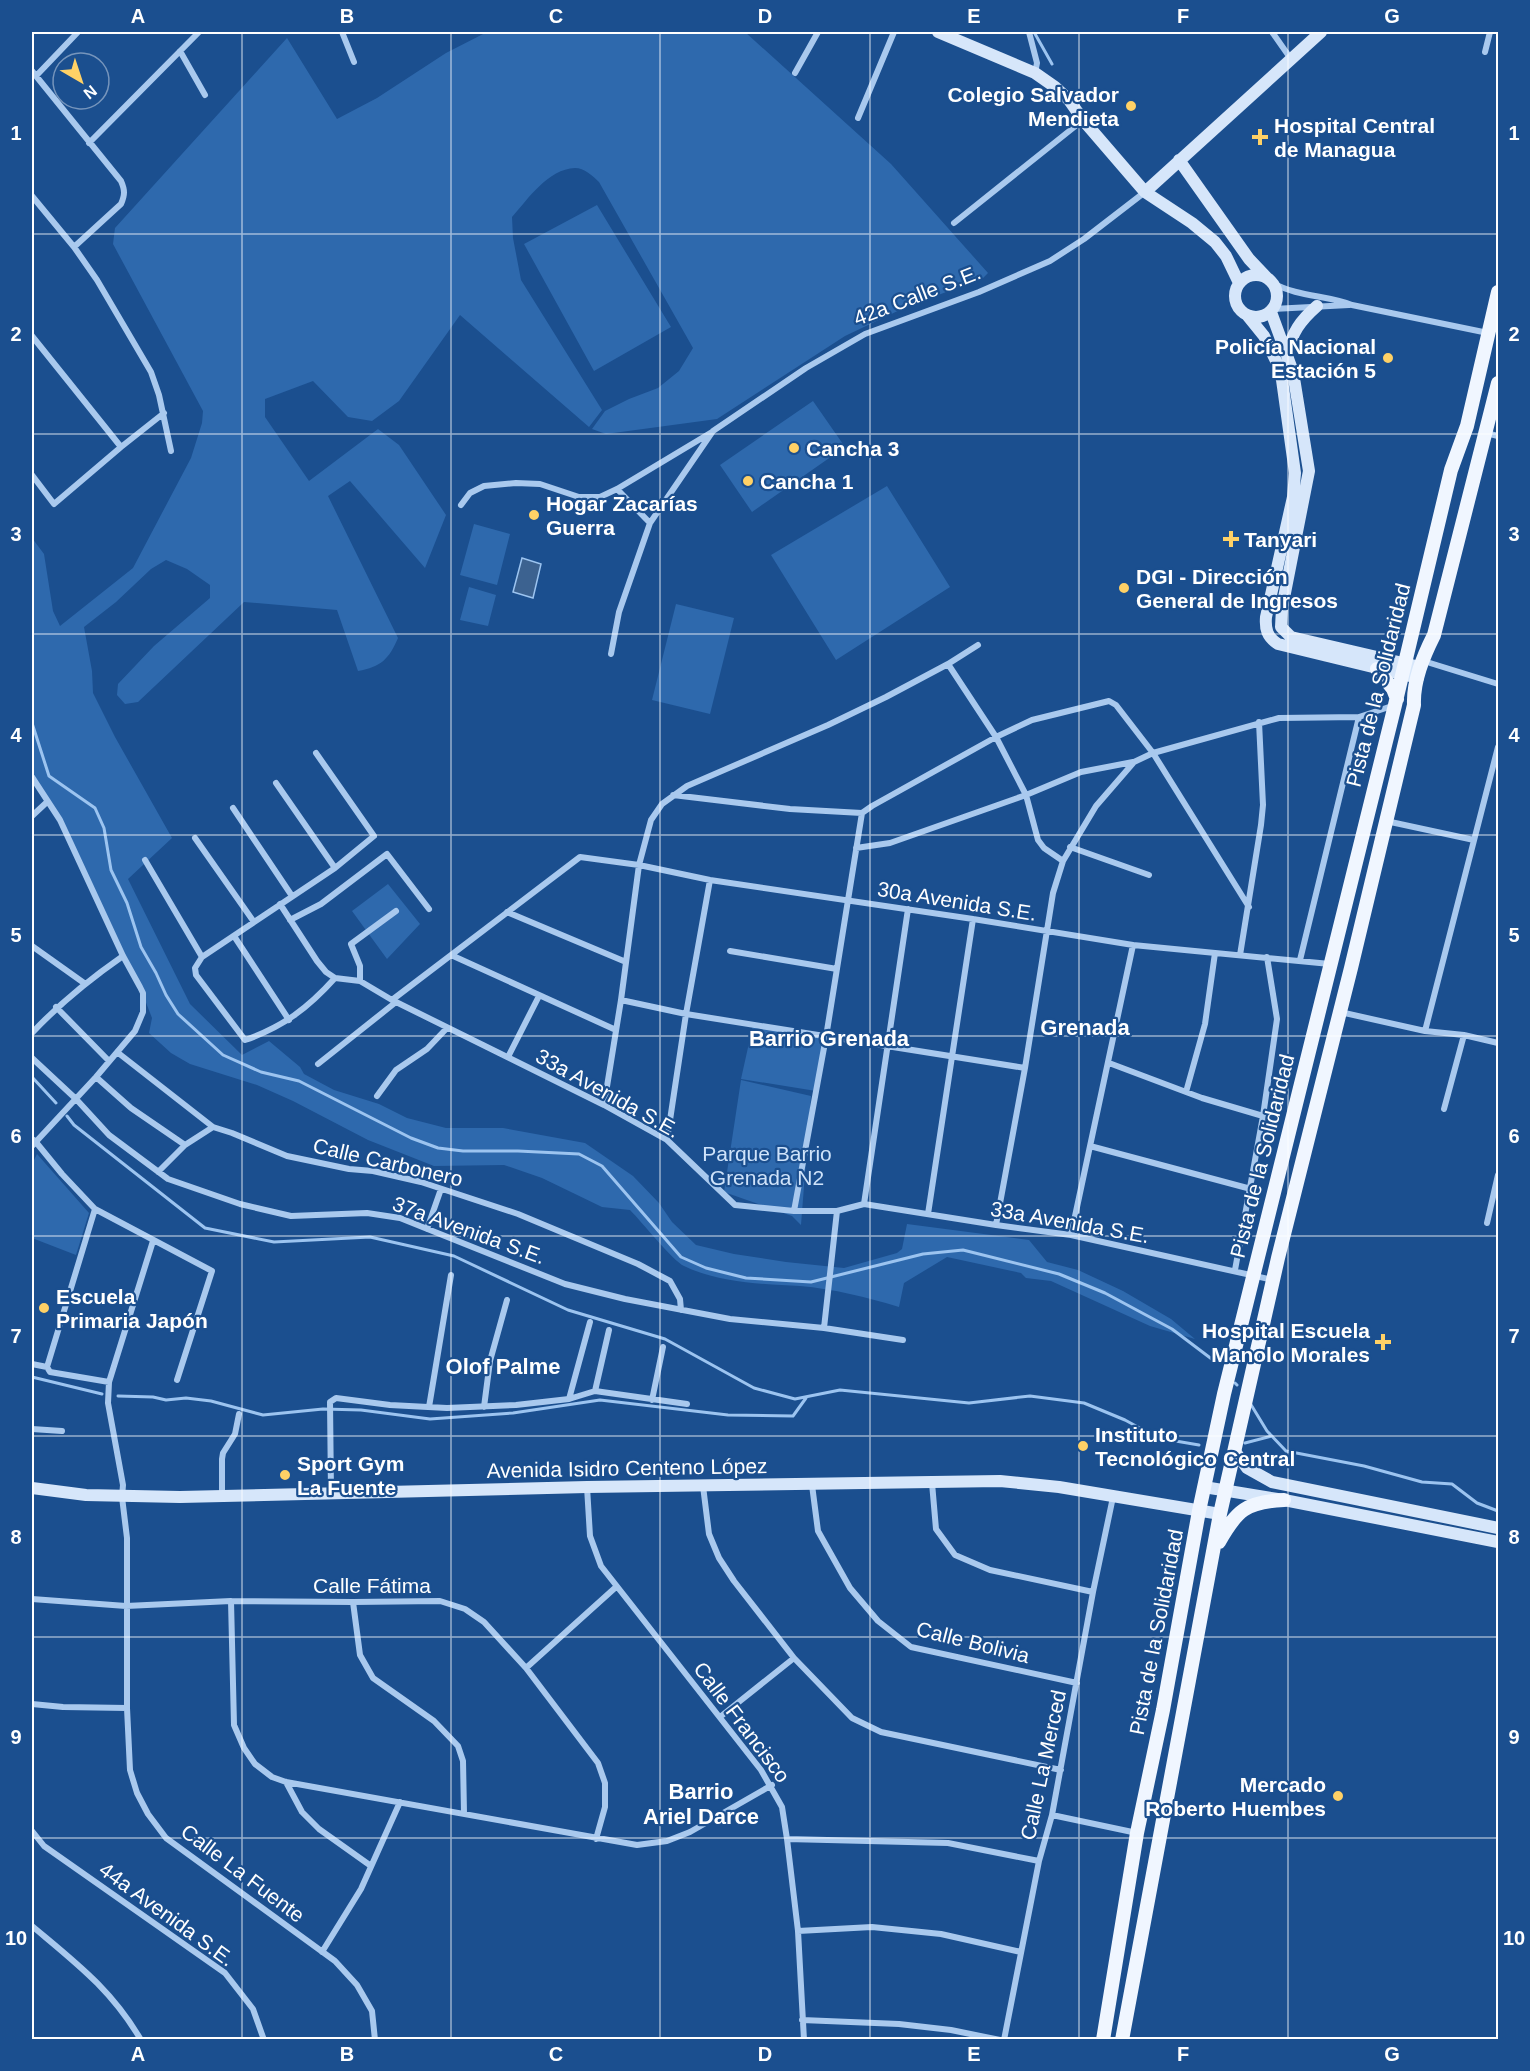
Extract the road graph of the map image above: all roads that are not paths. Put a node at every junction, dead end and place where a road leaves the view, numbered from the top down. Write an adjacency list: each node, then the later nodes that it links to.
1 (78, 32): 15 (street)
2 (199, 32): 11 (street)
3 (342, 32): 14 (street)
4 (818, 32): 17 (street)
5 (894, 32): 19 (street)
6 (938, 32): 16 (street)
7 (1029, 32): 16 (street)
8 (1272, 32): 13 (street)
9 (1321, 32): 13 (street, 42a Calle S.E.)
10 (1490, 32): 12 (street)
11 (180, 51): 18 (street); 21 (street)
12 (1485, 52)
13 (1291, 59): 22 (street, 42a Calle S.E.)
14 (354, 62)
15 (34, 73): 21 (street)
16 (1035, 73): 20 (street)
17 (795, 74)
18 (205, 95)
19 (858, 118)
20 (1083, 120): 23 (street); 25 (street)
21 (89, 143): 26 (street)
22 (1179, 160): 23 (street, 42a Calle S.E.); 27 (street)
23 (1144, 192): 28 (street); 39 (street, 42a Calle S.E.)
24 (32, 196): 26 (street)
25 (954, 223)
26 (74, 247): 38 (street)
27 (1270, 281): 28 (street); 30 (street); 32 (street)
28 (1239, 284): 33 (street)
29 (1498, 292): 34 (main road, Pista de la Solidaridad)
30 (1352, 305): 31 (street); 34 (street)
31 (1317, 306): 32 (street); 36 (street)
32 (1272, 310): 33 (street); 36 (street)
33 (1247, 315): 50 (street)
34 (1488, 333): 51 (main road, Pista de la Solidaridad)
35 (32, 336): 41 (street)
36 (1288, 355): 51 (street)
37 (1498, 384): 40 (main road, Pista de la Solidaridad)
38 (164, 413): 41 (street); 42 (street)
39 (713, 431): 44 (street); 46 (street, 42a Calle S.E.)
40 (1492, 434): 52 (main road, Pista de la Solidaridad)
41 (121, 447): 43 (street)
42 (171, 451)
43 (32, 475)
44 (618, 489): 45 (street); 46 (street)
45 (461, 506)
46 (650, 523): 48 (street, 42a Calle S.E.)
47 (978, 645): 49 (street)
48 (611, 654)
49 (948, 664): 57 (street); 64 (street)
50 (1377, 669): 51 (street); 54 (main road)
51 (1403, 669): 52 (street); 54 (main road, Pista de la Solidaridad)
52 (1423, 670): 53 (street); 70 (main road, Pista de la Solidaridad)
53 (1498, 684)
54 (1396, 702): 55 (street); 105 (main road, Pista de la Solidaridad)
55 (1359, 717): 56 (street); 103 (street)
56 (1260, 723): 60 (street); 84 (street)
57 (996, 737): 60 (street); 65 (street); 68 (street)
58 (1498, 747): 72 (street)
59 (316, 753): 78 (street)
60 (1153, 753): 61 (street); 84 (street)
61 (1134, 762): 65 (street); 73 (street)
62 (32, 778): 66 (street)
63 (276, 783): 78 (street)
64 (673, 795): 68 (street); 77 (street)
65 (1026, 795): 74 (street); 76 (street)
66 (47, 802): 69 (street); 100 (street)
67 (233, 808): 81 (street)
68 (862, 813): 74 (street)
69 (32, 816)
70 (1386, 820): 72 (street); 114 (main road, Pista de la Solidaridad)
71 (195, 838): 91 (street)
72 (1474, 840): 119 (street)
73 (1070, 847): 76 (street); 79 (street)
74 (856, 848): 82 (street)
75 (145, 860): 101 (street)
76 (1063, 861): 92 (street)
77 (639, 865): 80 (street, 30a Avenida S.E.); 88 (street, 30a Avenida S.E.); 104 (street)
78 (335, 868): 81 (street)
79 (1149, 875)
80 (710, 880): 82 (street, 30a Avenida S.E.); 115 (street)
81 (292, 896): 83 (street)
82 (848, 900): 86 (street, 30a Avenida S.E.); 106 (street)
83 (279, 904): 90 (street); 91 (street)
84 (1249, 907): 99 (street)
85 (429, 909): 90 (street)
86 (908, 909): 89 (street, 30a Avenida S.E.); 124 (street)
87 (396, 911): 108 (street)
88 (507, 912): 98 (street); 104 (street)
89 (973, 919): 92 (street, 30a Avenida S.E.); 126 (street)
90 (290, 920): 107 (street)
91 (254, 922): 93 (street)
92 (1048, 932): 94 (street, 30a Avenida S.E.); 132 (street)
93 (234, 936): 101 (street); 116 (street)
94 (1133, 945): 97 (street, 30a Avenida S.E.); 130 (street)
95 (32, 946): 109 (street)
96 (730, 951): 106 (street)
97 (1215, 952): 99 (street, 30a Avenida S.E.); 134 (street)
98 (451, 955): 110 (street); 112 (street)
99 (1240, 955): 102 (street, 30a Avenida S.E.)
100 (123, 956): 109 (street); 125 (street)
101 (202, 957): 116 (street)
102 (1267, 957): 103 (street, 30a Avenida S.E.); 139 (street)
103 (1300, 960): 105 (street, 30a Avenida S.E.)
104 (626, 962): 111 (street)
105 (1331, 964): 161 (main road, Pista de la Solidaridad)
106 (837, 969): 122 (street)
107 (335, 978): 108 (street, 33a Avenida S.E.); 116 (street)
108 (360, 981): 112 (street, 33a Avenida S.E.)
109 (84, 983): 113 (street)
110 (539, 996): 118 (street); 128 (street)
111 (621, 1000): 115 (street); 118 (street)
112 (394, 1001): 117 (street, 33a Avenida S.E.); 131 (street)
113 (56, 1007): 120 (street); 129 (street)
114 (1340, 1012): 119 (street); 162 (main road, Pista de la Solidaridad)
115 (686, 1014): 122 (street); 141 (street)
116 (289, 1020)
117 (447, 1028): 128 (street, 33a Avenida S.E.); 135 (street)
118 (616, 1030): 137 (street)
119 (1425, 1031): 121 (street)
120 (32, 1033)
121 (1464, 1035): 123 (street); 138 (street)
122 (826, 1037): 124 (street); 151 (street)
123 (1498, 1043)
124 (888, 1046): 126 (street); 149 (street)
125 (117, 1052): 129 (street); 140 (street, Calle Carbonero)
126 (952, 1057): 132 (street); 153 (street)
127 (32, 1058): 136 (street, 37a Avenida S.E.)
128 (508, 1058): 137 (street, 33a Avenida S.E.)
129 (109, 1061): 133 (street)
130 (1109, 1063): 134 (street); 144 (street)
131 (318, 1064)
132 (1025, 1068): 155 (street)
133 (96, 1077): 136 (street); 143 (street)
134 (1186, 1092): 139 (street)
135 (377, 1096)
136 (76, 1099): 142 (street); 145 (street, 37a Avenida S.E.)
137 (604, 1105): 141 (street, 33a Avenida S.E.)
138 (1444, 1109)
139 (1263, 1116): 148 (street)
140 (213, 1127): 143 (street); 147 (street, Calle Carbonero)
141 (667, 1140): 151 (street, 33a Avenida S.E.)
142 (33, 1142): 150 (street)
143 (185, 1145): 145 (street)
144 (1090, 1146): 148 (street); 157 (street)
145 (158, 1172): 156 (street, 37a Avenida S.E.)
146 (1498, 1175): 154 (street)
147 (441, 1189): 156 (street); 164 (street, Calle Carbonero)
148 (1251, 1189): 159 (street)
149 (864, 1204): 152 (street, 33a Avenida S.E.); 153 (street, 33a Avenida S.E.)
150 (95, 1209): 158 (street); 171 (street)
151 (794, 1211): 152 (street, 33a Avenida S.E.)
152 (837, 1211): 166 (street)
153 (928, 1214): 155 (street, 33a Avenida S.E.)
154 (1487, 1223)
155 (996, 1225): 157 (street, 33a Avenida S.E.)
156 (427, 1229): 164 (street, 37a Avenida S.E.)
157 (1071, 1235): 159 (street, 33a Avenida S.E.)
158 (153, 1241): 172 (street); 173 (street, Calle La Fuente)
159 (1234, 1270): 161 (street, 33a Avenida S.E.)
160 (451, 1275): 178 (street)
161 (1253, 1275): 162 (street, 33a Avenida S.E.); 188 (main road, Pista de la Solidaridad)
162 (1274, 1280): 183 (main road, Pista de la Solidaridad)
163 (507, 1300): 179 (street)
164 (681, 1310): 166 (street, 37a Avenida S.E.)
165 (590, 1322): 175 (street)
166 (824, 1328): 168 (street, 37a Avenida S.E.)
167 (609, 1330): 174 (street)
168 (903, 1340)
169 (663, 1347): 176 (street)
170 (32, 1364): 171 (street)
171 (47, 1367): 173 (street)
172 (177, 1380)
173 (109, 1382): 193 (street, Calle La Fuente)
174 (595, 1391): 175 (street); 176 (street)
175 (568, 1399): 179 (street)
176 (652, 1400): 177 (street)
177 (687, 1404)
178 (429, 1407): 179 (street); 191 (street)
179 (484, 1407)
180 (239, 1414): 192 (street)
181 (32, 1429): 182 (street)
182 (62, 1431)
183 (1234, 1450): 190 (main road, Pista de la Solidaridad); 198 (street)
184 (932, 1483): 185 (street, Avenida Isidro Centeno López); 194 (street, Avenida Isidro Centeno López); 202 (street)
185 (812, 1485): 186 (street, Avenida Isidro Centeno López); 209 (street, Calle Bolivia)
186 (703, 1486): 187 (street, Avenida Isidro Centeno López); 207 (street)
187 (588, 1487): 191 (street, Avenida Isidro Centeno López); 201 (street, Calle Francisco)
188 (1204, 1487): 190 (street); 196 (main road, Pista de la Solidaridad)
189 (32, 1488): 193 (street, Avenida Isidro Centeno López)
190 (1225, 1491): 195 (street); 197 (main road, Pista de la Solidaridad)
191 (332, 1494): 192 (street, Avenida Isidro Centeno López)
192 (222, 1496): 193 (street, Avenida Isidro Centeno López)
193 (122, 1497): 206 (street, Calle La Fuente)
194 (1113, 1497): 196 (street, Avenida Isidro Centeno López); 202 (street, Calle La Merced)
195 (1284, 1500): 199 (street); 200 (main road)
196 (1200, 1511): 197 (street, Avenida Isidro Centeno López); 220 (main road, Pista de la Solidaridad)
197 (1220, 1515): 200 (main road, Pista de la Solidaridad)
198 (1498, 1528)
199 (1498, 1542)
200 (1212, 1558): 236 (main road, Pista de la Solidaridad)
201 (616, 1587): 208 (street); 212 (street, Calle Francisco)
202 (1093, 1592): 209 (street, Calle La Merced)
203 (32, 1599): 206 (street, Calle Fátima)
204 (231, 1601): 205 (street, Calle Fátima); 206 (street, Calle Fátima); 214 (street)
205 (353, 1602): 208 (street, Calle Fátima); 217 (street)
206 (126, 1606): 211 (street, Calle La Fuente)
207 (794, 1658): 212 (street); 213 (street)
208 (526, 1668): 221 (street, Calle Fátima)
209 (1077, 1683): 213 (street, Calle La Merced)
210 (32, 1704): 211 (street)
211 (127, 1708): 227 (street, Calle La Fuente)
212 (720, 1717): 215 (street, Calle Francisco)
213 (1061, 1770): 218 (street, Calle La Merced)
214 (286, 1782): 216 (street); 224 (street)
215 (772, 1785): 221 (street); 222 (street, Calle Francisco)
216 (400, 1802): 217 (street); 224 (street)
217 (464, 1813): 221 (street)
218 (1052, 1815): 220 (street); 223 (street, Calle La Merced)
219 (32, 1832): 231 (street, 44a Avenida S.E.)
220 (1137, 1833): 235 (main road, Pista de la Solidaridad)
221 (596, 1839)
222 (787, 1839): 223 (street); 226 (street, Calle Francisco)
223 (1038, 1861): 228 (street, Calle La Merced)
224 (371, 1866): 227 (street)
225 (32, 1926): 230 (street)
226 (798, 1931): 228 (street); 229 (street, Calle Francisco)
227 (322, 1952): 232 (street, Calle La Fuente)
228 (1021, 1952): 234 (street, Calle La Merced)
229 (802, 2020): 233 (street, Calle Francisco); 234 (street)
230 (141, 2040)
231 (264, 2040)
232 (375, 2040)
233 (804, 2040)
234 (1002, 2040)
235 (1103, 2040)
236 (1122, 2040)

